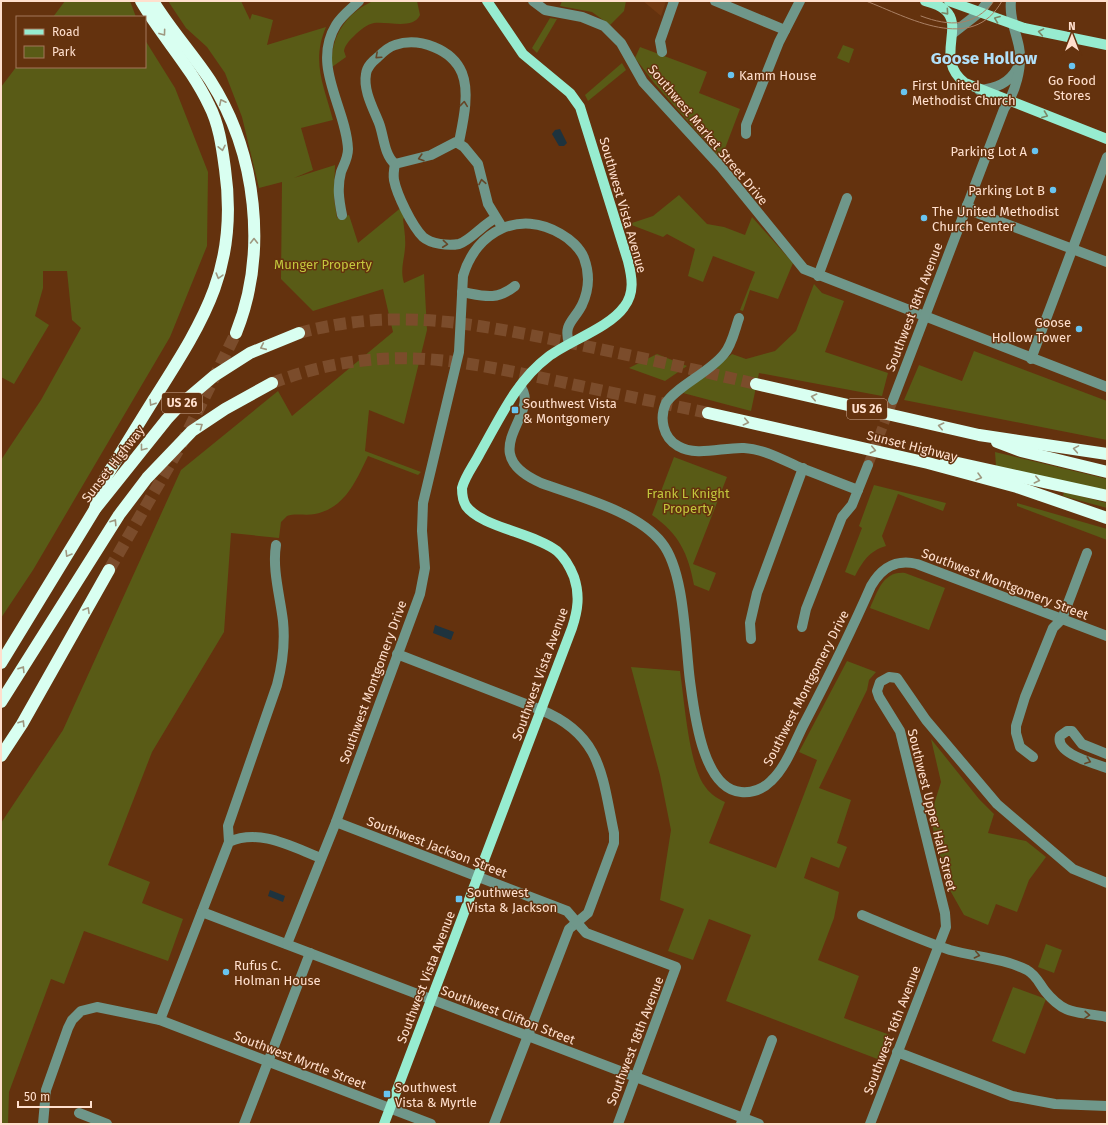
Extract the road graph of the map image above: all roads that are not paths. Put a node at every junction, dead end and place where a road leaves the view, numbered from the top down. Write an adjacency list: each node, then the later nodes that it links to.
1 (141, 1): 59 (highway, one-way to 59)
2 (359, 1): 31 (street)
3 (487, 1): 43 (main road, Southwest Vista Avenue)
4 (533, 1): 36 (street, Southwest Market Street Drive)
5 (674, 1): 20 (street)
6 (715, 1): 17 (street)
7 (800, 1): 17 (street)
8 (925, 1): 18 (main road, one-way to 18)
9 (949, 1): 14 (main road)
10 (974, 1): 14 (main road)
11 (988, 1): 15 (street)
12 (1011, 1): 16 (street, Southwest 18th Avenue)
13 (155, 3): 41 (highway, one-way to 13)
14 (960, 5): 15 (main road)
15 (980, 12): 16 (main road, one-way to 15); 18 (street)
16 (1013, 25): 19 (main road, one-way to 16); 21 (street, Southwest 18th Avenue)
17 (785, 30): 24 (street)
18 (952, 34): 22 (main road)
19 (1107, 46)
20 (662, 52)
21 (1018, 67): 22 (street); 23 (street, Southwest 18th Avenue)
22 (979, 90): 23 (main road)
23 (1009, 101): 25 (main road, one-way to 25); 30 (street, Southwest 18th Avenue)
24 (746, 134)
25 (1107, 139)
26 (459, 142): 28 (street, one-way to 28); 28 (street, one-way to 28); 32 (street, one-way to 26)
27 (1107, 157): 34 (street)
28 (395, 164): 32 (street, one-way to 32)
29 (847, 198): 36 (street)
30 (967, 205): 34 (street); 39 (street, Southwest 18th Avenue)
31 (342, 214)
32 (496, 218): 33 (street)
33 (502, 227): 38 (street, Southwest Montgomery Drive); 43 (street, Southwest Montgomery Drive)
34 (1072, 249): 35 (street); 44 (street)
35 (1107, 262)
36 (818, 276): 39 (street, Southwest Market Street Drive)
37 (515, 286): 38 (street)
38 (462, 292): 69 (street, Southwest Montgomery Drive)
39 (924, 317): 44 (street, Southwest Market Street Drive); 49 (street, Southwest 18th Avenue)
40 (739, 318): 55 (street)
41 (236, 333)
42 (299, 333): 59 (highway, Sunset Highway / US 26, one-way to 59)
43 (569, 343): 47 (main road, Southwest Vista Avenue)
44 (1031, 359): 48 (street, Southwest Market Street Drive)
45 (272, 383): 71 (highway, US 26, one-way to 45)
46 (756, 384): 51 (highway, Sunset Highway / US 26, one-way to 46)
47 (520, 386): 63 (street, Southwest Montgomery Drive); 72 (main road, Southwest Vista Avenue)
48 (1107, 388)
49 (892, 400)
50 (708, 413): 53 (highway, Sunset Highway, one-way to 53)
51 (979, 435): 52 (highway, one-way to 51); 56 (highway, US 26)
52 (1107, 454)
53 (928, 463): 58 (highway, one-way to 58); 60 (highway, Sunset Highway, one-way to 60)
54 (868, 465): 57 (street)
55 (803, 468): 57 (street); 68 (street)
56 (1107, 472)
57 (858, 490): 66 (street)
58 (1107, 496)
59 (95, 509): 70 (highway, Sunset Highway / US 26, one-way to 70)
60 (1107, 518)
61 (276, 545): 78 (street)
62 (1087, 553): 65 (street)
63 (893, 564): 65 (street, Southwest Montgomery Street)
64 (110, 570): 74 (highway, one-way to 64)
65 (1062, 619): 67 (street, Southwest Montgomery Street); 75 (street)
66 (802, 628)
67 (1107, 636)
68 (751, 639)
69 (397, 654): 72 (street); 77 (street, Southwest Montgomery Drive)
70 (1, 663)
71 (1, 702)
72 (541, 710): 80 (main road, Southwest Vista Avenue); 84 (street)
73 (1107, 754): 76 (street, one-way to 76)
74 (1, 756)
75 (1033, 756)
76 (1107, 768)
77 (336, 822): 79 (street, Southwest Montgomery Drive); 80 (street, Southwest Jackson Street)
78 (229, 842): 79 (street); 82 (street)
79 (321, 858): 85 (street, Southwest Montgomery Drive)
80 (478, 876): 84 (street, Southwest Jackson Street); 89 (main road, Southwest Vista Avenue)
81 (1107, 883): 86 (street, Southwest Upper Hall Street)
82 (202, 912): 85 (street, Southwest Clifton Street); 91 (street)
83 (862, 915): 86 (street)
84 (577, 923): 88 (street, Southwest Jackson Street); 92 (street)
85 (287, 944): 87 (street, Southwest Clifton Street)
86 (940, 945): 90 (street, one-way to 90); 94 (street, Southwest 16th Avenue)
87 (310, 953): 89 (street, Southwest Clifton Street); 95 (street)
88 (676, 968): 96 (street, Southwest 18th Avenue)
89 (431, 1000): 92 (street, Southwest Clifton Street); 98 (main road, Southwest Vista Avenue)
90 (1107, 1017)
91 (160, 1020): 95 (street, Southwest Myrtle Street); 101 (street)
92 (527, 1036): 96 (street, Southwest Clifton Street); 106 (street)
93 (772, 1040): 100 (street)
94 (897, 1052): 97 (street); 109 (street, Southwest 16th Avenue)
95 (267, 1062): 98 (street, Southwest Myrtle Street); 103 (street)
96 (635, 1077): 100 (street, Southwest Clifton Street); 107 (street, Southwest 18th Avenue)
97 (1107, 1106)
98 (390, 1108): 104 (main road, Southwest Vista Avenue); 105 (street, Southwest Myrtle Street)
99 (79, 1113): 102 (street)
100 (742, 1121): 108 (street, Southwest Clifton Street)
101 (43, 1124)
102 (107, 1124)
103 (244, 1124)
104 (384, 1124)
105 (431, 1124)
106 (494, 1124)
107 (618, 1124)
108 (759, 1124)
109 (870, 1124)

